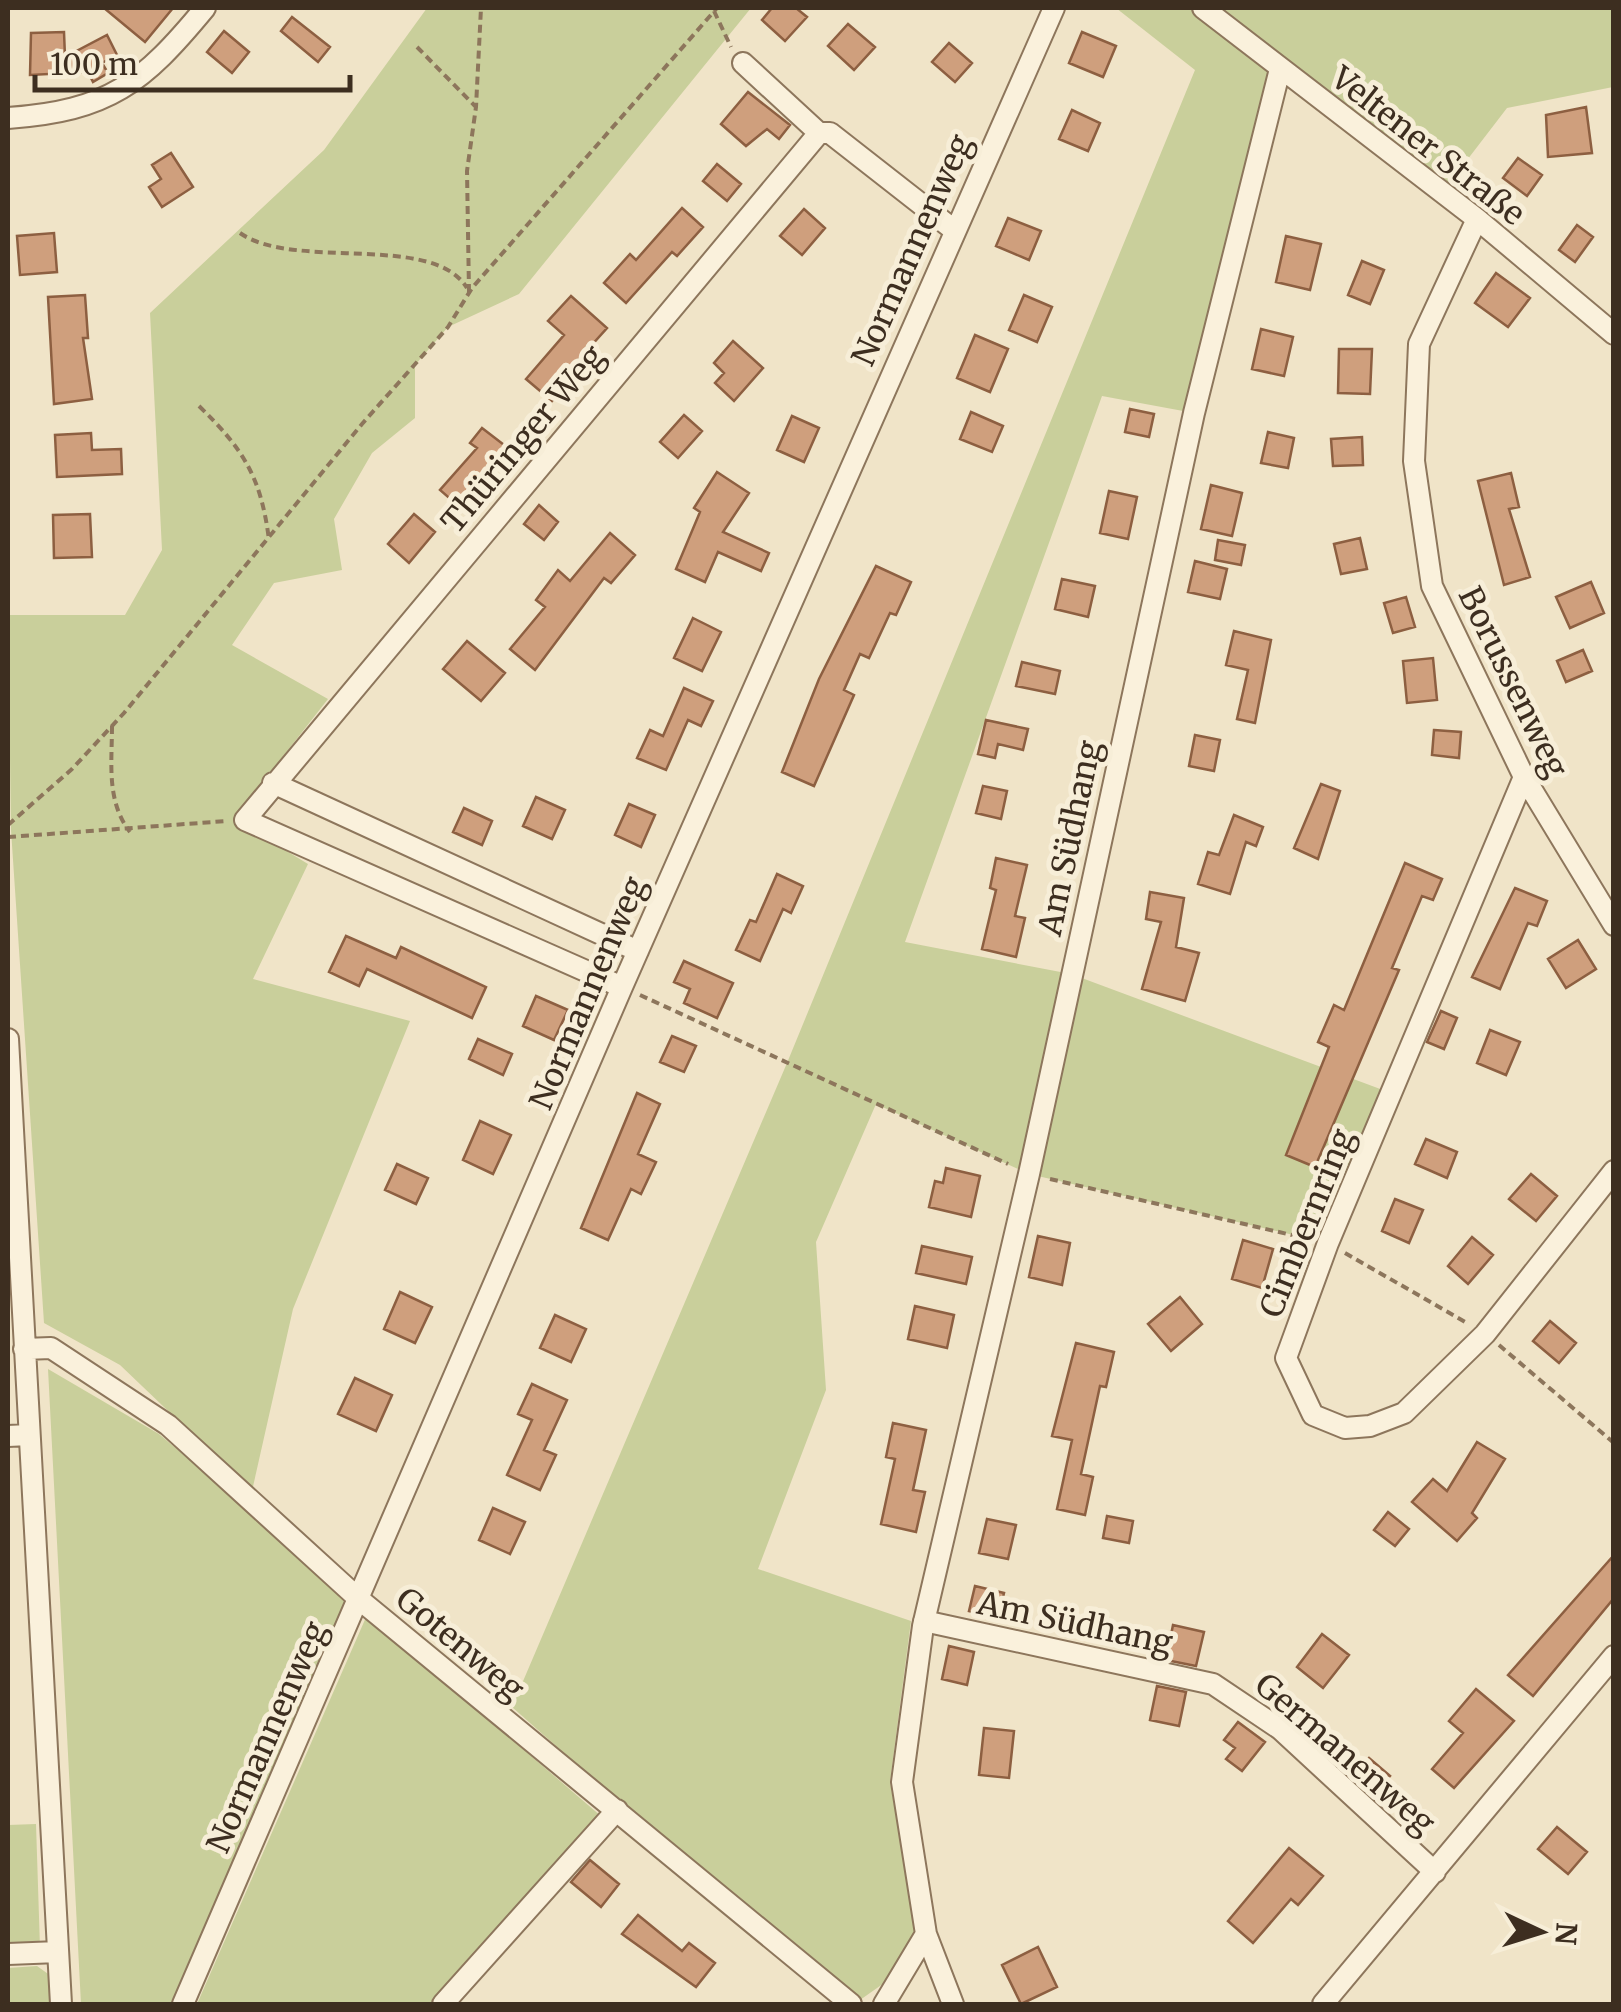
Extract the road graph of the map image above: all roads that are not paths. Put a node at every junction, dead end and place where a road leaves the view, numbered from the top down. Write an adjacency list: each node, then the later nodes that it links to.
1 (205, 8): 6 (street)
2 (1054, 8): 9 (street, Normannenweg)
3 (1203, 8): 5 (street, Veltener Straße)
4 (742, 63): 7 (street)
5 (1280, 68): 8 (street, Veltener Straße); 23 (street, Am Südhang)
6 (8, 118)
7 (819, 133): 9 (street); 12 (street, Thüringer Weg)
8 (1476, 219): 10 (street, Veltener Straße); 11 (street, Borussenweg)
9 (954, 230): 14 (street, Normannenweg)
10 (1614, 334)
11 (1524, 777): 13 (street, Borussenweg); 17 (street, Cimbernring)
12 (272, 783): 14 (street); 15 (street, Thüringer Weg)
13 (1614, 925)
14 (638, 951): 15 (street, Normannenweg)
15 (622, 987): 22 (street, Normannenweg)
16 (8, 1039): 18 (street)
17 (1614, 1171)
18 (14, 1287): 19 (street)
19 (24, 1349): 20 (street); 22 (street, Gotenweg)
20 (30, 1435): 21 (street); 29 (street)
21 (8, 1436)
22 (360, 1600): 26 (street, Gotenweg); 32 (street, Normannenweg)
23 (924, 1620): 25 (street, Am Südhang); 28 (street, Am Südhang)
24 (1614, 1656): 27 (street, Germanenweg)
25 (1214, 1684): 27 (street, Germanenweg)
26 (617, 1810): 33 (street); 34 (street, Gotenweg)
27 (1435, 1872): 37 (street, Germanenweg)
28 (926, 1934): 35 (street); 36 (street, Am Südhang)
29 (58, 1952): 30 (street); 31 (street)
30 (8, 1954)
31 (61, 2004)
32 (184, 2004)
33 (443, 2004)
34 (852, 2004)
35 (884, 2004)
36 (953, 2004)
37 (1324, 2004)

